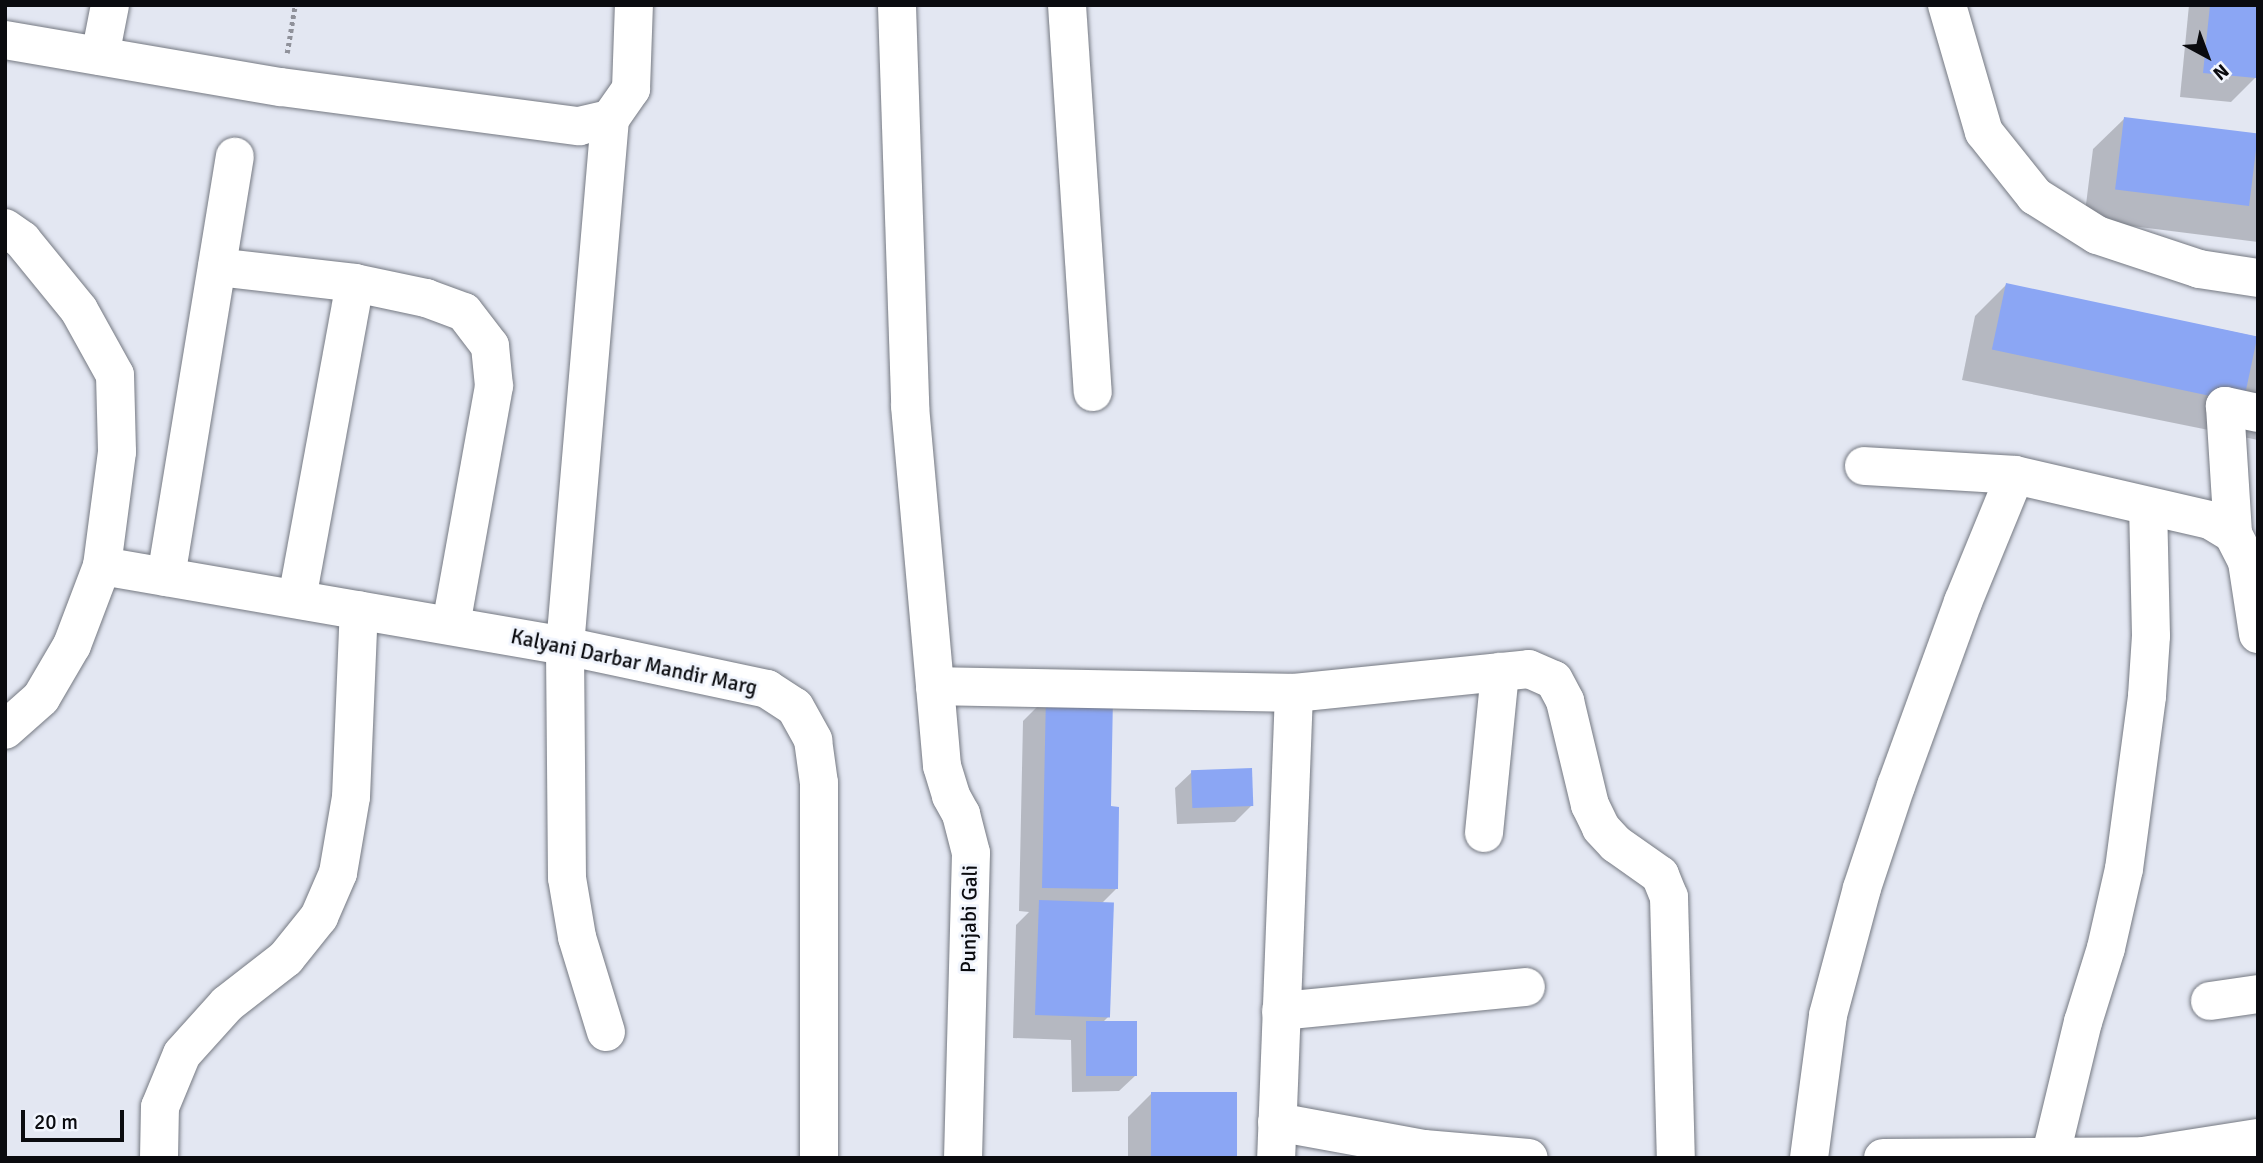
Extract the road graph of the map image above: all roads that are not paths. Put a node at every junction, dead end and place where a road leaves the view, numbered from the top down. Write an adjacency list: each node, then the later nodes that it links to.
1 (110, 5): 7 (street)
2 (634, 5): 8 (street)
3 (1067, 5): 14 (street)
4 (1947, 5): 12 (street)
5 (897, 6): 28 (street, Punjabi Gali)
6 (5, 40): 7 (street)
7 (100, 56): 8 (street)
8 (610, 119): 26 (street)
9 (235, 157): 11 (street)
10 (5, 228): 20 (street)
11 (217, 267): 13 (street); 21 (street)
12 (2258, 278)
13 (355, 283): 22 (street); 24 (street)
14 (1093, 392)
15 (2258, 413): 19 (street)
16 (1864, 466): 17 (street)
17 (2015, 475): 18 (street); 45 (street)
18 (2148, 508): 19 (street); 39 (street)
19 (2233, 534): 25 (street)
20 (102, 566): 21 (street, Kalyani Darbar Mandir Marg); 30 (street)
21 (166, 576): 22 (street, Kalyani Darbar Mandir Marg)
22 (297, 599): 23 (street, Kalyani Darbar Mandir Marg)
23 (359, 610): 24 (street, Kalyani Darbar Mandir Marg); 40 (street)
24 (451, 625): 26 (street, Kalyani Darbar Mandir Marg)
25 (2258, 634)
26 (565, 646): 36 (street); 41 (street, Kalyani Darbar Mandir Marg)
27 (1500, 672): 29 (street); 31 (street); 44 (street)
28 (935, 686): 29 (street); 42 (street, Punjabi Gali)
29 (1294, 693): 35 (street)
30 (5, 730)
31 (1484, 833)
32 (1526, 987): 35 (street)
33 (2258, 994): 34 (street)
34 (2210, 1001)
35 (1281, 1012): 38 (street)
36 (606, 1032)
37 (2258, 1138): 39 (street)
38 (1276, 1140): 43 (street)
39 (2051, 1154): 46 (street)
40 (159, 1158)
41 (819, 1158)
42 (963, 1158)
43 (1530, 1158)
44 (1676, 1158)
45 (1809, 1158)
46 (1883, 1158)

